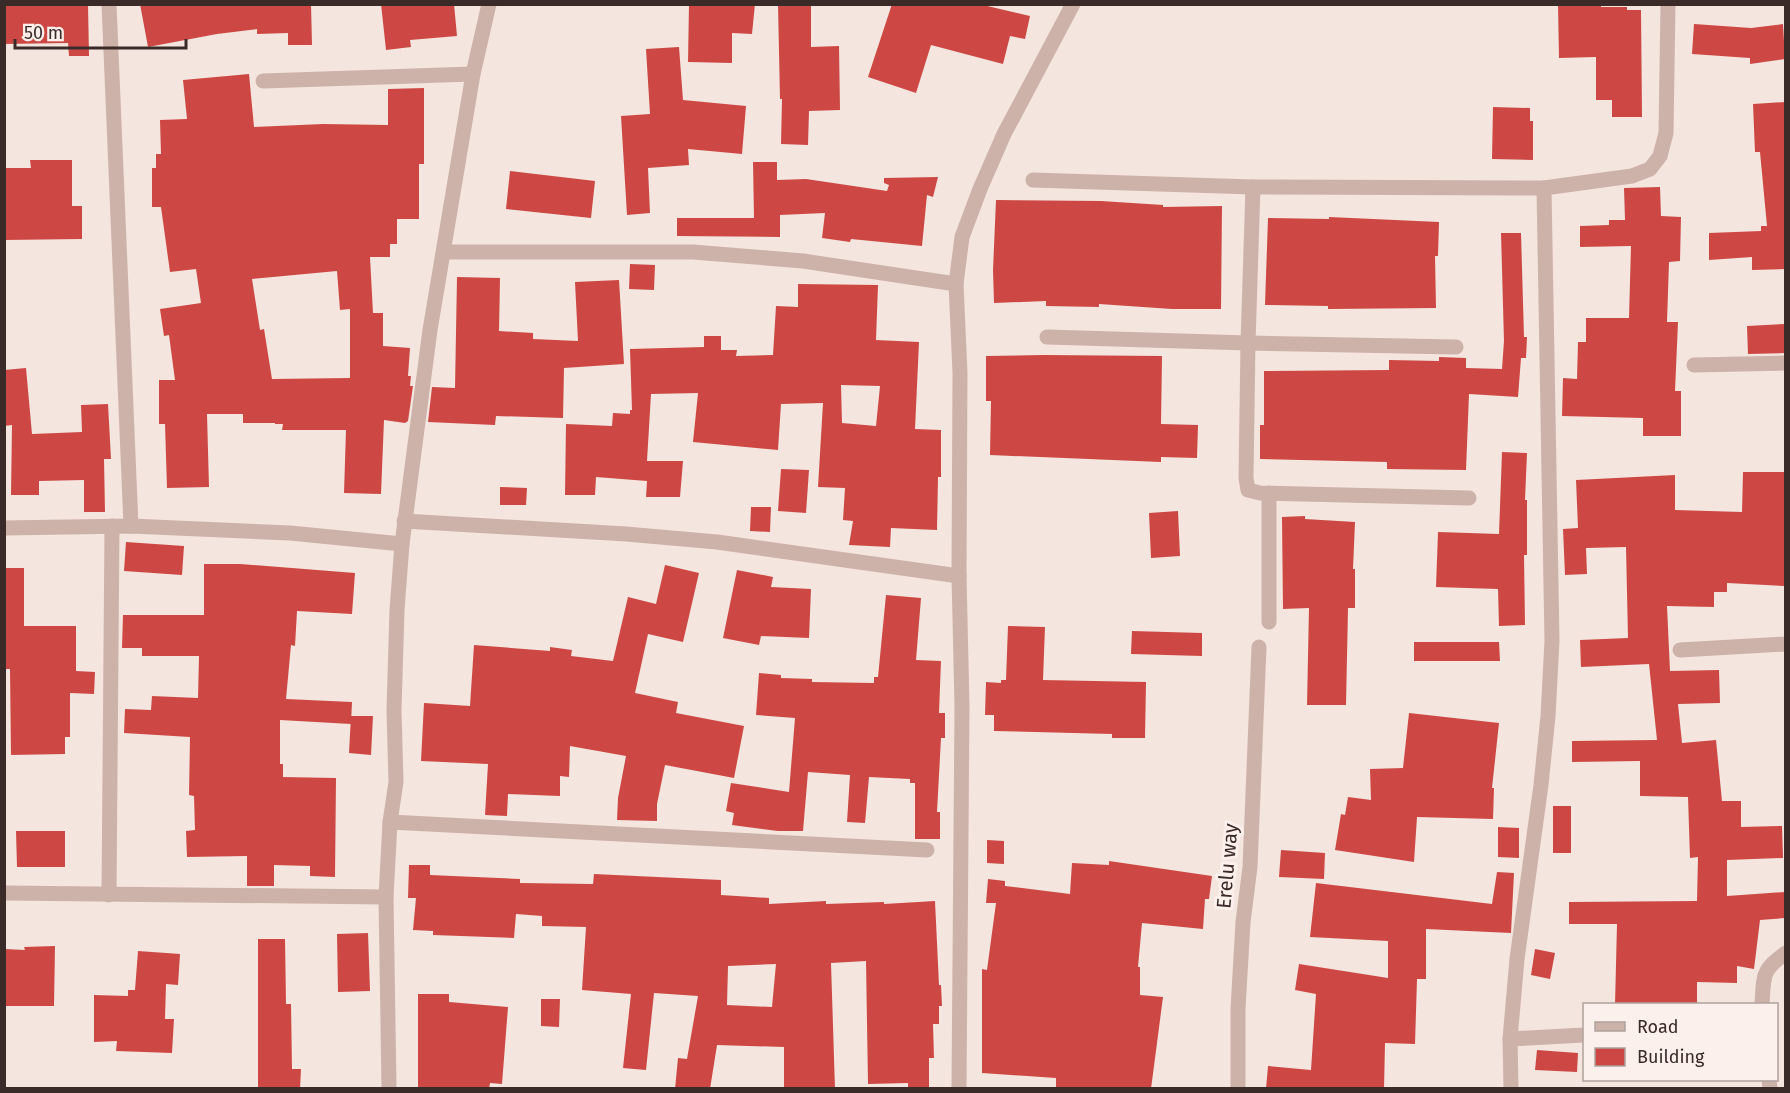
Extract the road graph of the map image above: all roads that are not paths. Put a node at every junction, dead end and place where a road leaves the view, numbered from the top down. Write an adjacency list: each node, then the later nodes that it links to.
1 (109, 4): 21 (street)
2 (489, 4): 5 (street)
3 (1073, 4): 11 (street)
4 (1668, 4): 9 (street)
5 (473, 74): 6 (street); 10 (street)
6 (263, 81)
7 (1033, 180): 8 (street)
8 (1253, 187): 9 (street); 13 (street)
9 (1544, 188): 37 (street)
10 (444, 252): 11 (street); 19 (street)
11 (956, 284): 24 (street)
12 (1047, 337): 13 (street)
13 (1248, 343): 14 (street); 17 (street)
14 (1456, 347)
15 (1785, 363): 16 (street)
16 (1694, 365)
17 (1269, 493): 18 (street); 25 (street)
18 (1470, 498)
19 (404, 521): 23 (street); 24 (street)
20 (112, 526): 21 (street); 22 (street); 32 (street)
21 (130, 526): 23 (street)
22 (4, 528)
23 (402, 544): 29 (street)
24 (959, 576): 39 (street)
25 (1269, 622)
26 (1785, 644): 28 (street)
27 (1259, 647): 40 (street, Erelu way)
28 (1680, 650)
29 (390, 822): 30 (street); 33 (street)
30 (927, 850)
31 (4, 893): 32 (street)
32 (109, 895): 33 (street)
33 (386, 897): 38 (street)
34 (1785, 953): 35 (street)
35 (1762, 1003)
36 (1583, 1035): 37 (street)
37 (1510, 1039): 41 (street)
38 (389, 1089)
39 (959, 1089)
40 (1238, 1089)
41 (1511, 1089)

